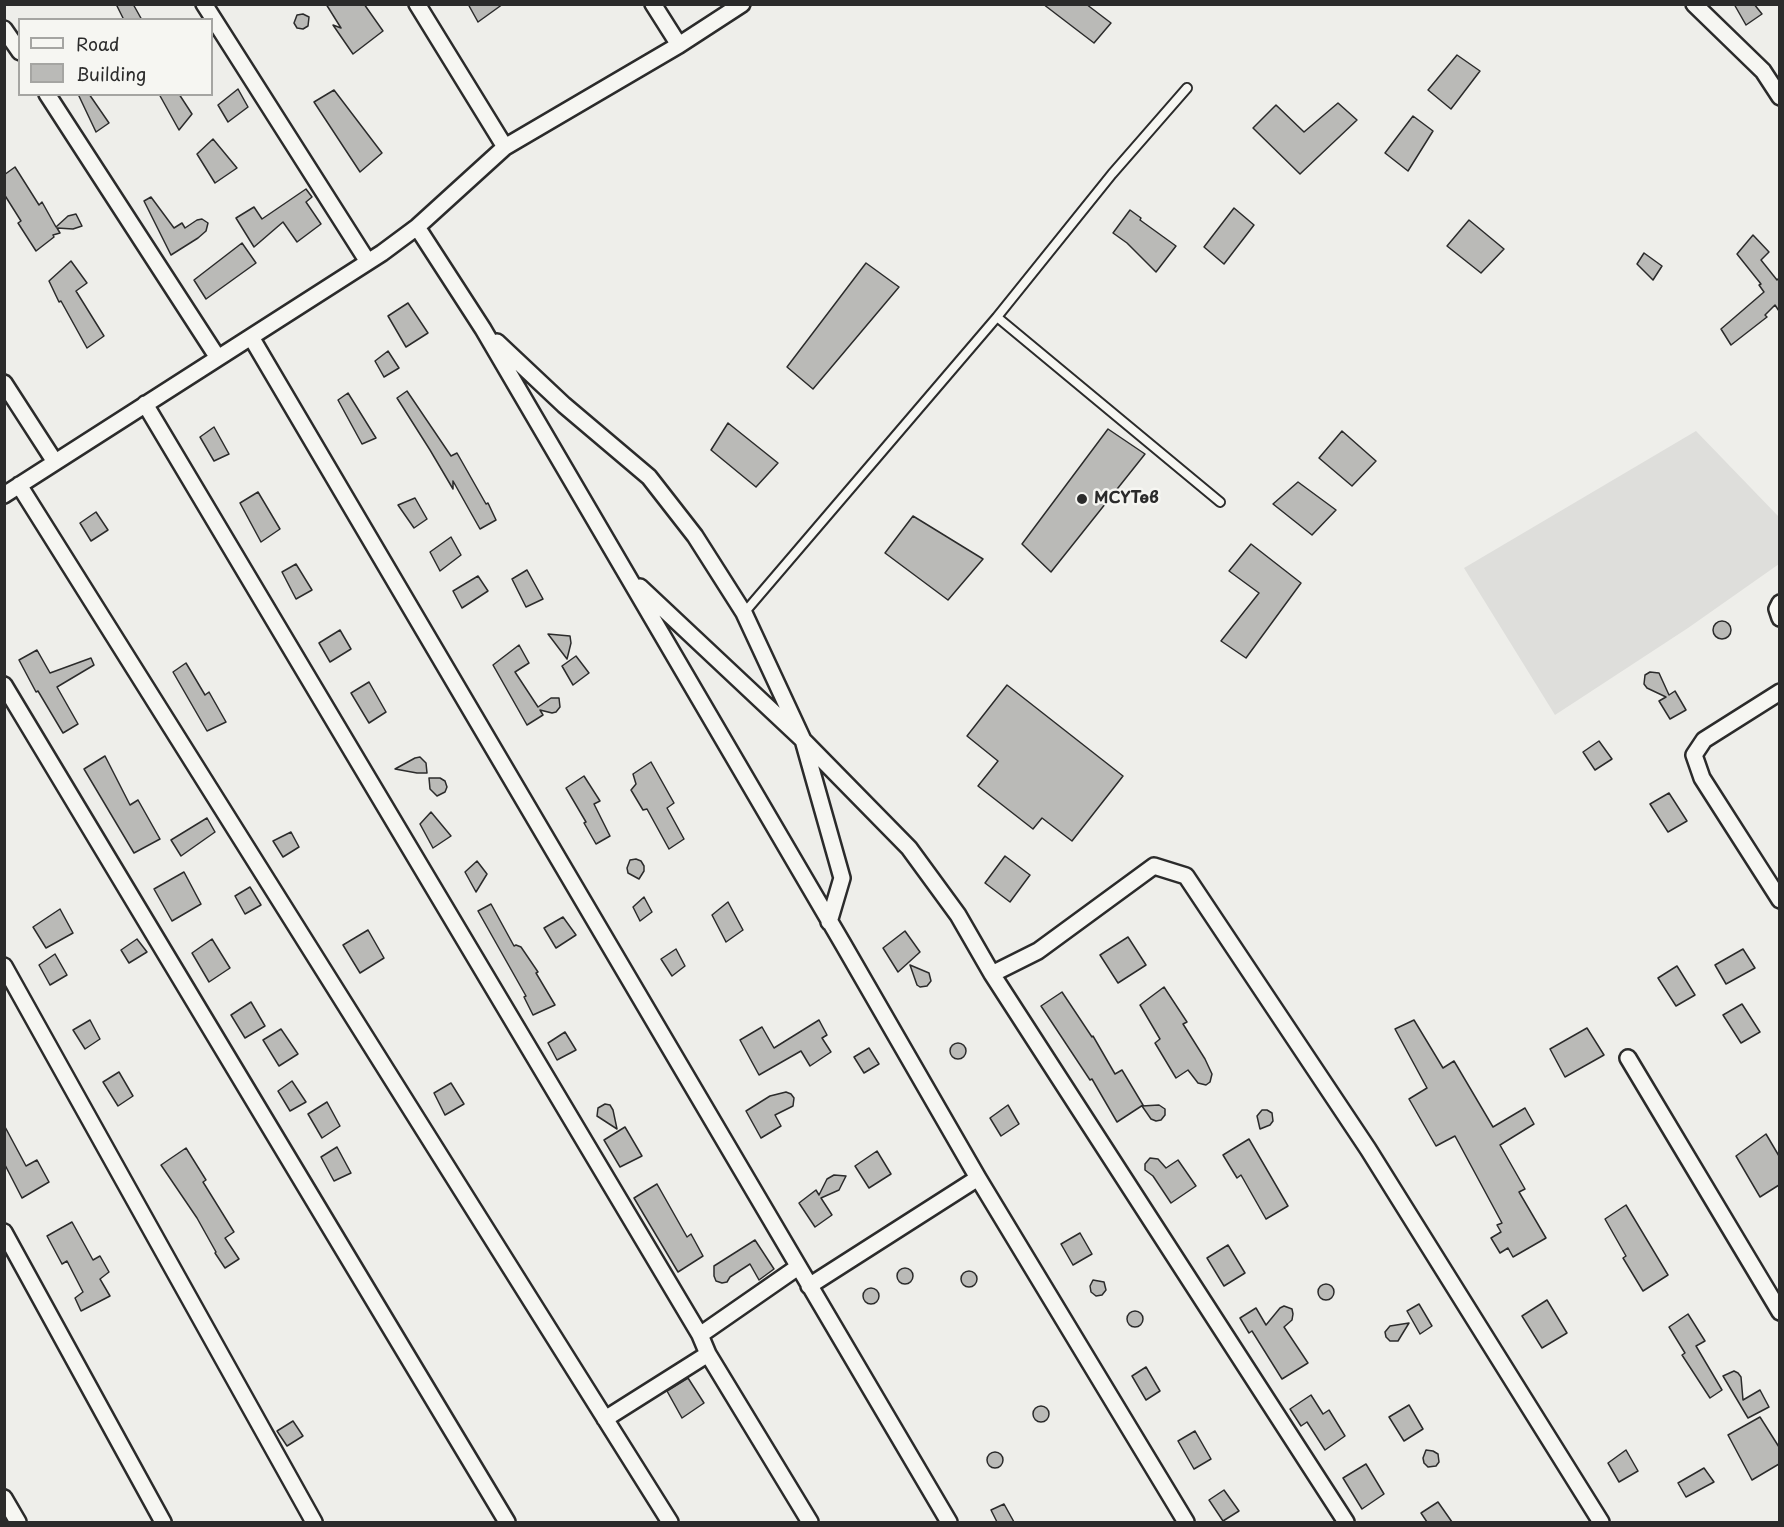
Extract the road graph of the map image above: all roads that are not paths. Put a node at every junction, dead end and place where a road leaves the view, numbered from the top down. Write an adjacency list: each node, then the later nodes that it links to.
1 (204, 4): 6 (street)
2 (417, 4): 14 (street)
3 (653, 4): 9 (street)
4 (742, 4): 9 (street)
5 (1694, 4): 13 (street)
6 (213, 18)
7 (213, 18): 16 (street)
8 (4, 29): 10 (street)
9 (679, 45): 14 (street)
10 (18, 49)
11 (1187, 88): 17 (lane)
12 (48, 96): 20 (street)
13 (1779, 97)
14 (505, 147): 15 (street)
15 (417, 228): 16 (street); 18 (street)
16 (368, 262): 19 (street)
17 (997, 317): 26 (lane); 29 (lane)
18 (483, 329): 27 (street); 29 (street)
19 (251, 336): 20 (street); 41 (street)
20 (218, 358): 22 (street)
21 (4, 383): 23 (street)
22 (145, 404): 23 (street); 44 (street)
23 (55, 462): 24 (street)
24 (19, 485): 25 (street); 46 (street)
25 (4, 495)
26 (1220, 502)
27 (628, 576): 33 (street); 35 (street)
28 (1779, 603): 30 (street)
29 (744, 613): 33 (street)
30 (1779, 618)
31 (4, 685): 51 (street)
32 (1779, 692): 34 (street)
33 (803, 740): 35 (street); 37 (street)
34 (1779, 900)
35 (829, 922): 39 (street)
36 (4, 966): 50 (street)
37 (992, 974): 56 (street); 57 (street)
38 (1628, 1058): 43 (street)
39 (978, 1178): 42 (street); 55 (street)
40 (4, 1232): 49 (street)
41 (798, 1267): 42 (street); 44 (street)
42 (809, 1286): 54 (street)
43 (1779, 1312)
44 (700, 1335): 45 (street)
45 (708, 1354): 46 (street); 53 (street)
46 (605, 1419): 52 (street)
47 (4, 1498): 48 (street)
48 (18, 1522)
49 (163, 1522)
50 (314, 1522)
51 (507, 1522)
52 (670, 1522)
53 (810, 1522)
54 (949, 1522)
55 (1186, 1522)
56 (1346, 1522)
57 (1601, 1522)

